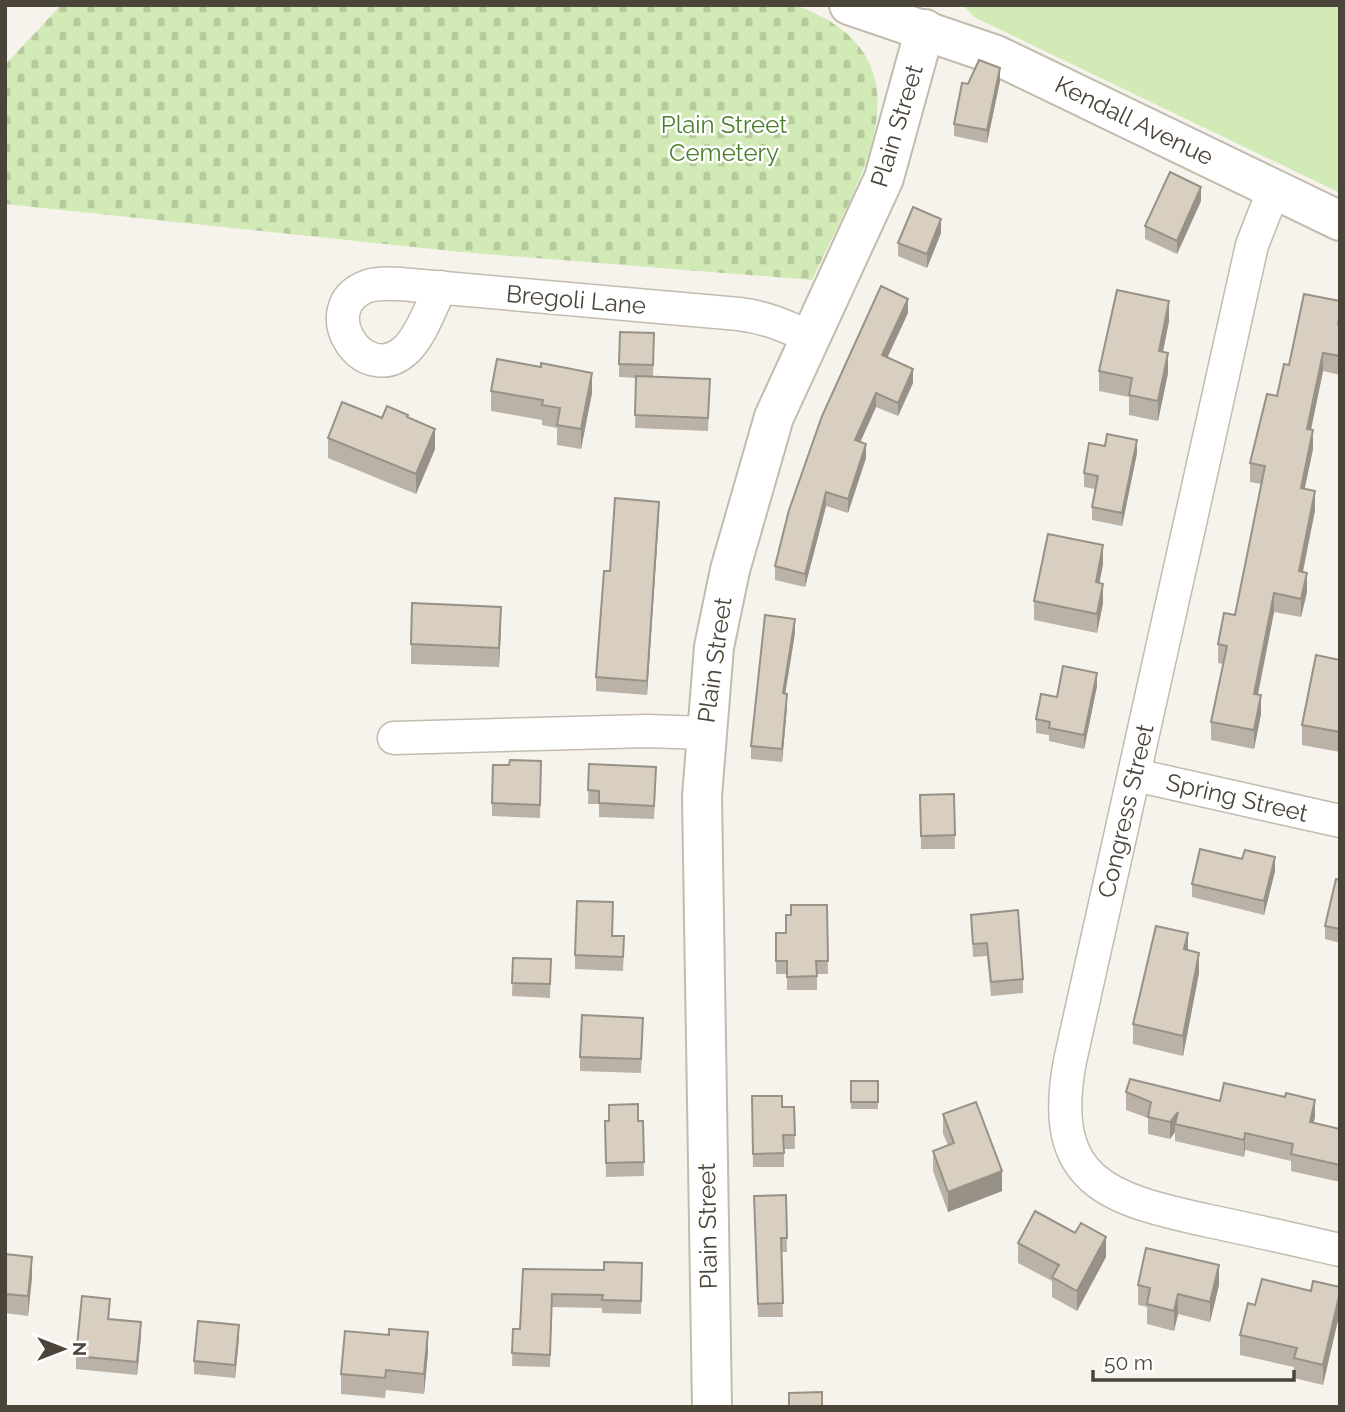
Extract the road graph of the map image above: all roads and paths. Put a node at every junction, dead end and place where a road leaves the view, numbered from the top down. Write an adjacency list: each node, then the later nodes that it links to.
1 (849, 5): 2 (street)
2 (925, 29): 3 (street, Kendall Avenue); 6 (street, Plain Street)
3 (1274, 189): 4 (street, Kendall Avenue); 9 (street, Congress Street)
4 (1340, 221)
5 (441, 287): 5 (street, Bregoli Lane); 6 (street, Bregoli Lane)
6 (809, 337): 7 (street, Plain Street)
7 (704, 733): 8 (street); 12 (street, Plain Street)
8 (394, 738)
9 (1135, 775): 10 (street, Spring Street); 11 (street, Congress Street)
10 (1340, 821)
11 (1340, 1250)
12 (712, 1407)

